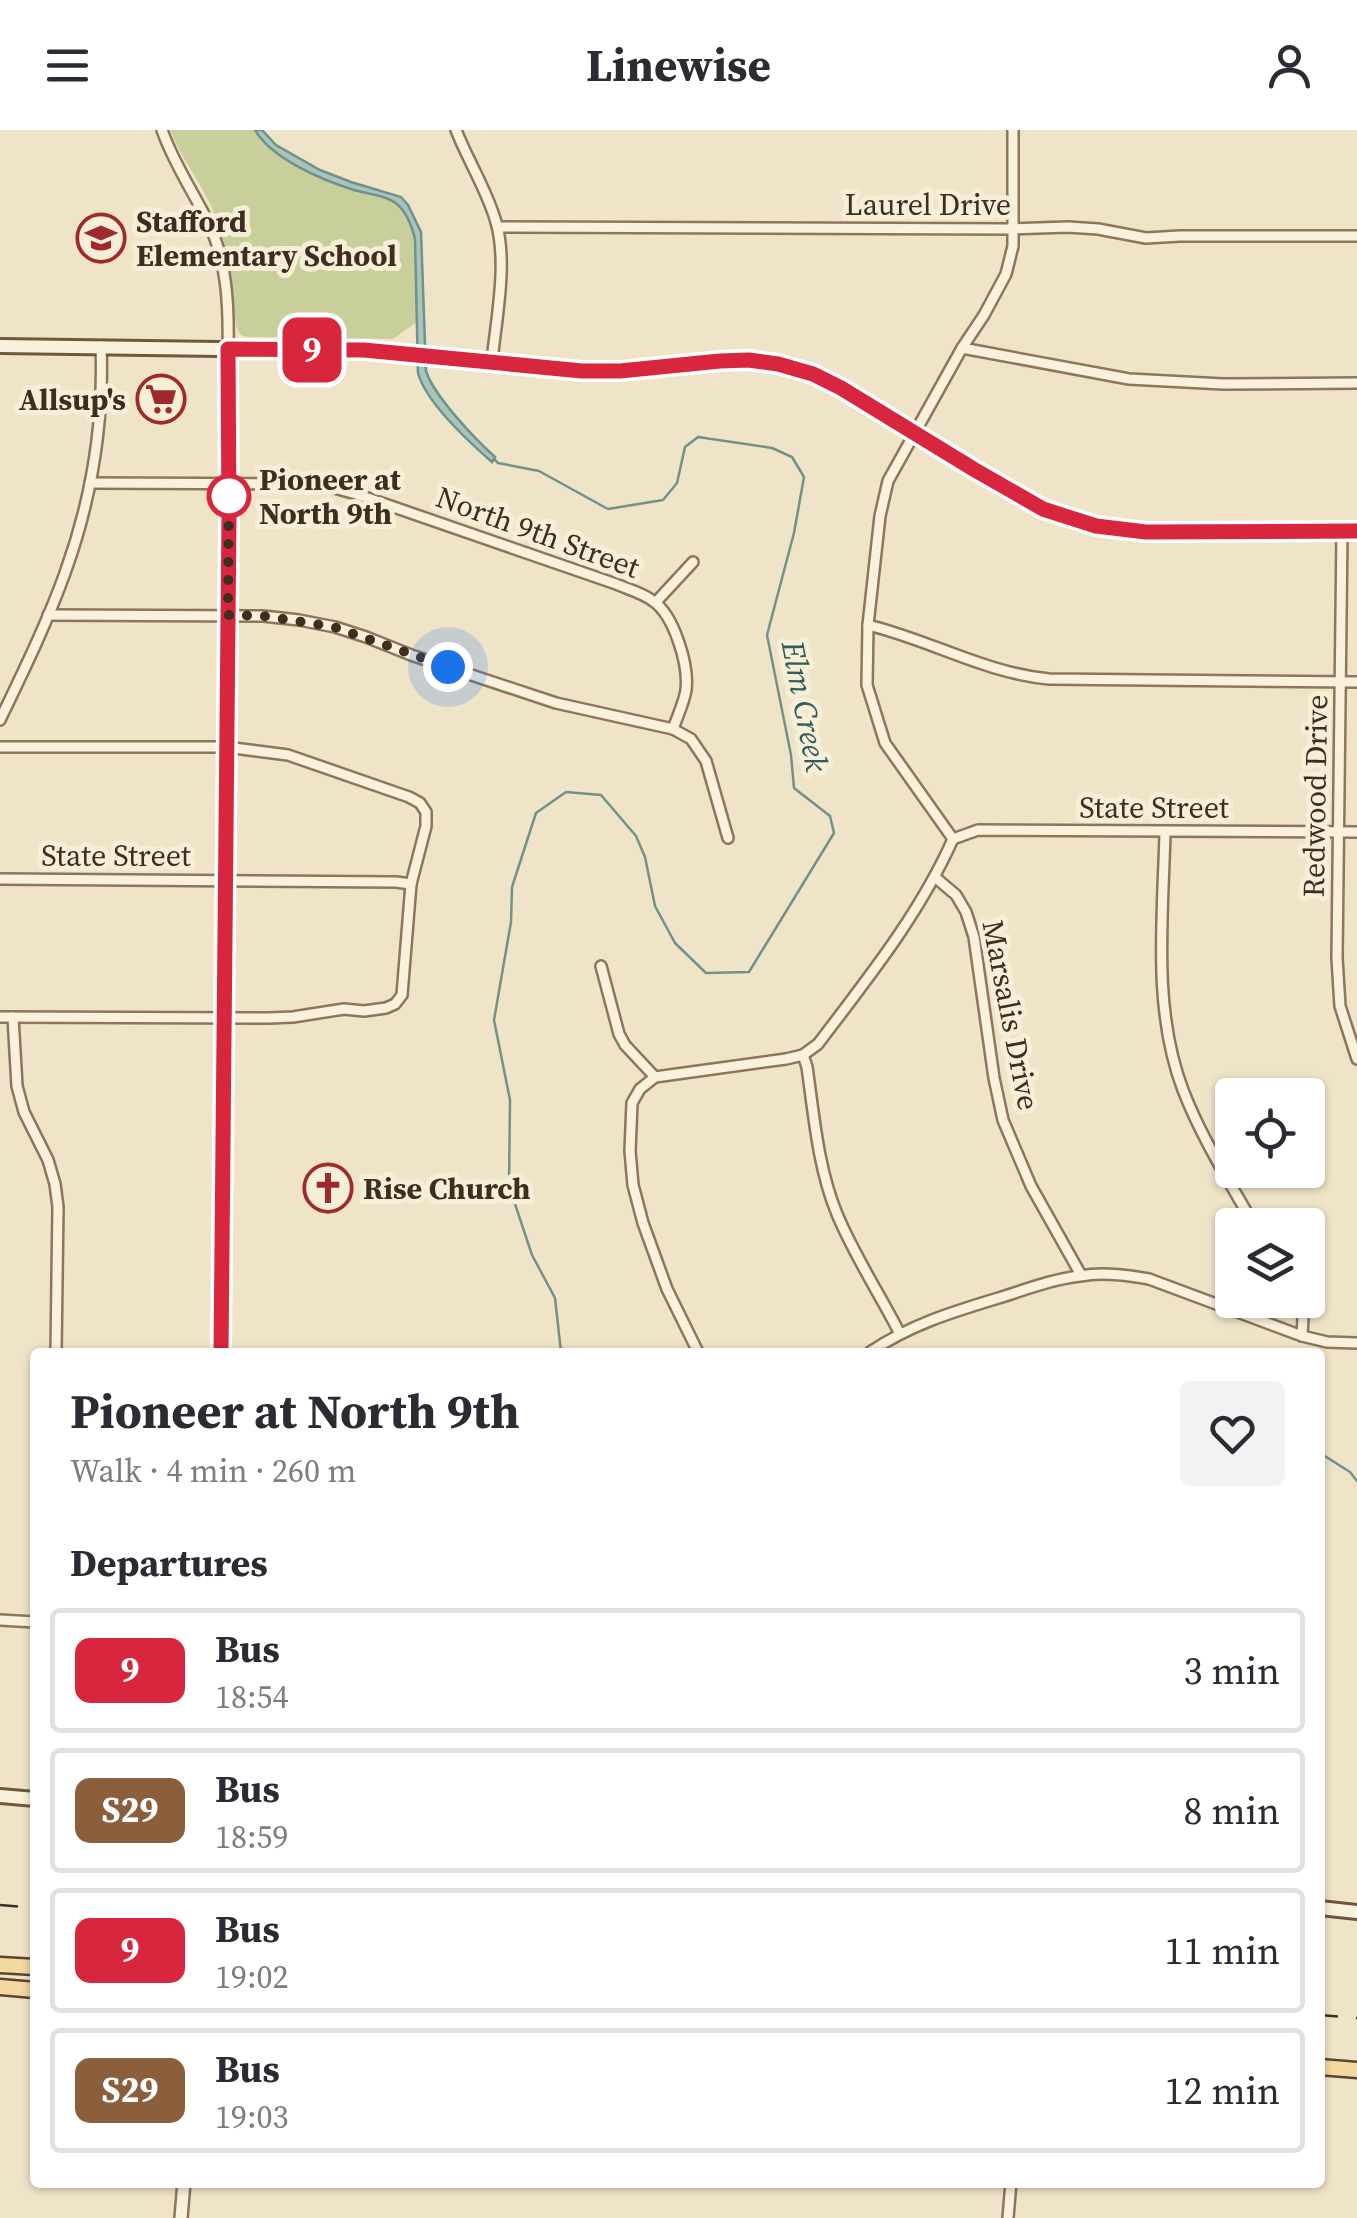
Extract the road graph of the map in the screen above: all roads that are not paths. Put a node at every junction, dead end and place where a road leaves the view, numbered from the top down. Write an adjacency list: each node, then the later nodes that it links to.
1 (162, 130): 10 (street)
2 (456, 130): 4 (street)
3 (1013, 130): 5 (street)
4 (498, 227): 5 (street, Laurel Drive); 11 (street)
5 (1012, 229): 6 (street, Laurel Drive); 9 (street)
6 (1357, 236)
7 (0, 346): 8 (main road)
8 (101, 346): 10 (main road); 14 (street)
9 (962, 348): 12 (street); 13 (street)
10 (228, 349): 11 (main road); 15 (street)
11 (492, 361): 13 (main road)
12 (1357, 383)
13 (914, 433): 16 (main road); 22 (street)
14 (90, 483): 15 (street, North 9th Street); 20 (street)
15 (229, 484): 19 (street, North 9th Street); 21 (street)
16 (1342, 530): 17 (main road); 23 (street, Redwood Drive)
17 (1357, 531)
18 (694, 562): 19 (street)
19 (656, 602): 26 (street, North 9th Street)
20 (48, 614): 21 (street); 25 (street)
21 (228, 615): 26 (street); 27 (street)
22 (868, 625): 23 (street); 33 (street)
23 (1341, 682): 24 (street); 30 (street, Redwood Drive)
24 (1357, 682)
25 (0, 720)
26 (673, 729): 32 (street)
27 (226, 747): 28 (street); 36 (street); 37 (street)
28 (0, 748)
29 (1164, 832): 30 (street, State Street); 33 (street, State Street); 45 (street)
30 (1340, 832): 31 (street, State Street); 43 (street, Redwood Drive)
31 (1357, 832)
32 (728, 838)
33 (953, 839): 34 (street)
34 (936, 878): 42 (street); 46 (street, Marsalis Drive)
35 (0, 880): 36 (street, State Street)
36 (224, 881): 37 (street, State Street); 41 (street)
37 (410, 884): 41 (street)
38 (601, 966): 44 (street)
39 (13, 1016): 40 (street); 41 (street); 51 (street)
40 (0, 1017)
41 (223, 1019): 52 (street)
42 (803, 1055): 44 (street); 48 (street)
43 (1357, 1059)
44 (655, 1077): 53 (street)
45 (1244, 1208)
46 (1082, 1275): 48 (street); 49 (street)
47 (1303, 1318): 49 (street)
48 (900, 1332): 54 (street)
49 (1302, 1336): 50 (street)
50 (1357, 1344)
51 (56, 1348)
52 (220, 1348)
53 (696, 1348)
54 (876, 1348)
55 (0, 1620): 56 (street)
56 (30, 1622)
57 (0, 1796): 58 (main road)
58 (30, 1799)
59 (1325, 1909): 60 (main road)
60 (1357, 1912)
61 (0, 1965): 62 (main road)
62 (30, 1967)
63 (0, 1988): 64 (main road)
64 (30, 1990)
65 (1325, 2067): 66 (main road)
66 (1357, 2070)
67 (184, 2188): 69 (street)
68 (1010, 2188): 70 (street)
69 (181, 2218)
70 (1008, 2218)

